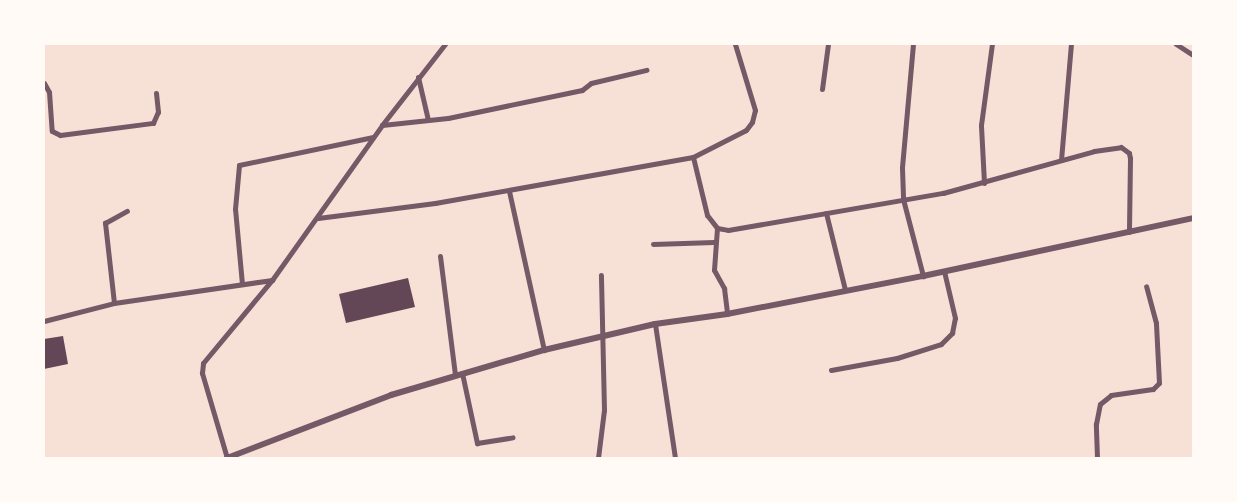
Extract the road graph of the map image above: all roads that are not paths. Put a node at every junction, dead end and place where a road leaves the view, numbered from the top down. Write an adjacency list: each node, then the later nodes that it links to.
1 (445, 44): 10 (street)
2 (735, 44): 17 (street)
3 (828, 44): 12 (street)
4 (913, 44): 21 (street)
5 (992, 44): 19 (street)
6 (1071, 44): 18 (street)
7 (1176, 44): 8 (street)
8 (1193, 55)
9 (646, 70): 14 (street)
10 (418, 77): 14 (street); 15 (street)
11 (44, 83): 13 (street)
12 (822, 89)
13 (156, 93)
14 (428, 120): 15 (street)
15 (382, 124): 16 (street)
16 (374, 137): 24 (street); 35 (street)
17 (693, 157): 20 (street); 26 (street)
18 (1061, 160): 19 (street); 27 (street)
19 (984, 183): 21 (street)
20 (509, 191): 24 (street); 43 (street)
21 (903, 199): 23 (street); 33 (street)
22 (127, 211): 38 (street)
23 (826, 213): 26 (street); 37 (street)
24 (318, 218): 34 (street)
25 (1193, 218): 27 (street)
26 (717, 228): 28 (street)
27 (1129, 232): 31 (street)
28 (714, 242): 29 (street); 39 (street)
29 (653, 244)
30 (440, 256): 45 (street)
31 (944, 271): 33 (street); 44 (street)
32 (600, 274): 42 (street)
33 (923, 276): 37 (street)
34 (272, 280): 35 (street); 47 (street)
35 (242, 284): 38 (street)
36 (1146, 286): 50 (street)
37 (845, 290): 39 (street)
38 (114, 303): 40 (street)
39 (727, 314): 41 (street)
40 (44, 321)
41 (655, 324): 42 (street); 49 (street)
42 (603, 337): 43 (street); 48 (street)
43 (544, 350): 45 (street)
44 (831, 370)
45 (458, 374): 46 (street); 47 (street)
46 (513, 437)
47 (227, 458)
48 (598, 458)
49 (675, 458)
50 (1097, 458)

